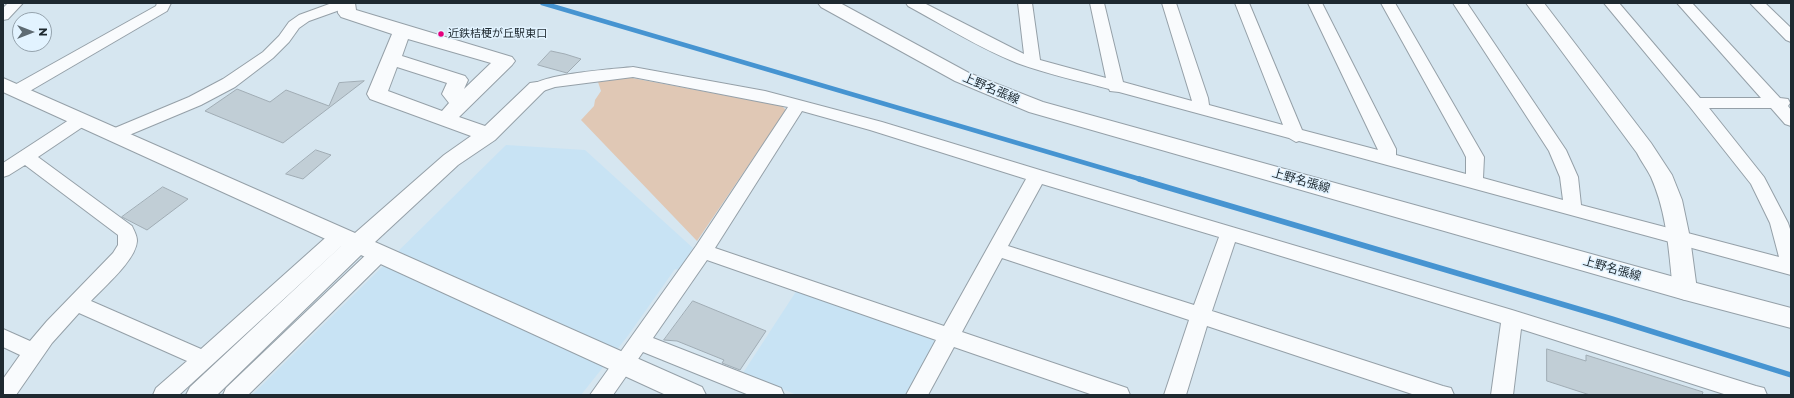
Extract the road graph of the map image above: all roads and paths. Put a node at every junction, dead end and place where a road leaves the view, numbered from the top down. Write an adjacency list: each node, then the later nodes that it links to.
1 (16, 3): 17 (street)
2 (164, 3): 24 (street)
3 (346, 3): 18 (street); 33 (street)
4 (827, 3): 49 (street, 上野名張線)
5 (913, 3): 21 (street)
6 (1025, 3): 21 (street)
7 (1097, 3): 22 (street)
8 (1169, 3): 29 (street)
9 (1242, 3): 35 (street)
10 (1315, 3): 37 (street)
11 (1388, 3): 40 (street)
12 (1460, 3): 41 (street)
13 (1535, 3): 43 (street)
14 (1611, 3): 25 (street)
15 (1684, 3): 26 (street)
16 (1757, 3): 19 (street)
17 (3, 16)
18 (402, 31): 20 (street); 27 (street)
19 (1791, 37)
20 (391, 59): 27 (street); 30 (street)
21 (1033, 62): 22 (street)
22 (1116, 87): 29 (street)
23 (537, 88): 28 (street); 34 (street)
24 (9, 90): 31 (street)
25 (1696, 103): 26 (street); 47 (street)
26 (1783, 103): 32 (street)
27 (461, 104): 30 (street)
28 (798, 104): 39 (street); 46 (street)
29 (1201, 108): 35 (street)
30 (445, 118): 34 (street)
31 (81, 120): 33 (street); 36 (street)
32 (1791, 120)
33 (116, 134): 44 (street)
34 (488, 135): 44 (street)
35 (1296, 136): 37 (street)
36 (25, 156): 38 (street); 50 (street)
37 (1387, 160): 40 (street)
38 (3, 171)
39 (1037, 176): 42 (street); 45 (street)
40 (1474, 183): 41 (street)
41 (1573, 210): 43 (street)
42 (1229, 234): 51 (street); 52 (street)
43 (1679, 238): 48 (street); 49 (street)
44 (359, 245): 58 (street); 59 (street); 62 (street); 63 (street)
45 (996, 250): 51 (street); 54 (street)
46 (703, 251): 54 (street); 56 (street)
47 (1791, 265)
48 (1791, 268)
49 (1685, 290): 53 (street, 上野名張線)
50 (78, 304): 57 (street); 58 (street)
51 (1200, 316): 69 (street); 70 (street)
52 (1512, 318): 71 (street); 72 (street)
53 (1791, 318)
54 (949, 336): 67 (street); 68 (street)
55 (3, 337): 57 (street)
56 (640, 342): 59 (street); 66 (street)
57 (34, 352): 60 (street)
58 (203, 359): 61 (street)
59 (624, 364): 64 (street); 65 (street)
60 (3, 394)
61 (164, 395)
62 (199, 395)
63 (234, 395)
64 (602, 395)
65 (693, 395)
66 (773, 395)
67 (917, 395)
68 (1119, 395)
69 (1175, 395)
70 (1443, 395)
71 (1502, 395)
72 (1756, 395)

